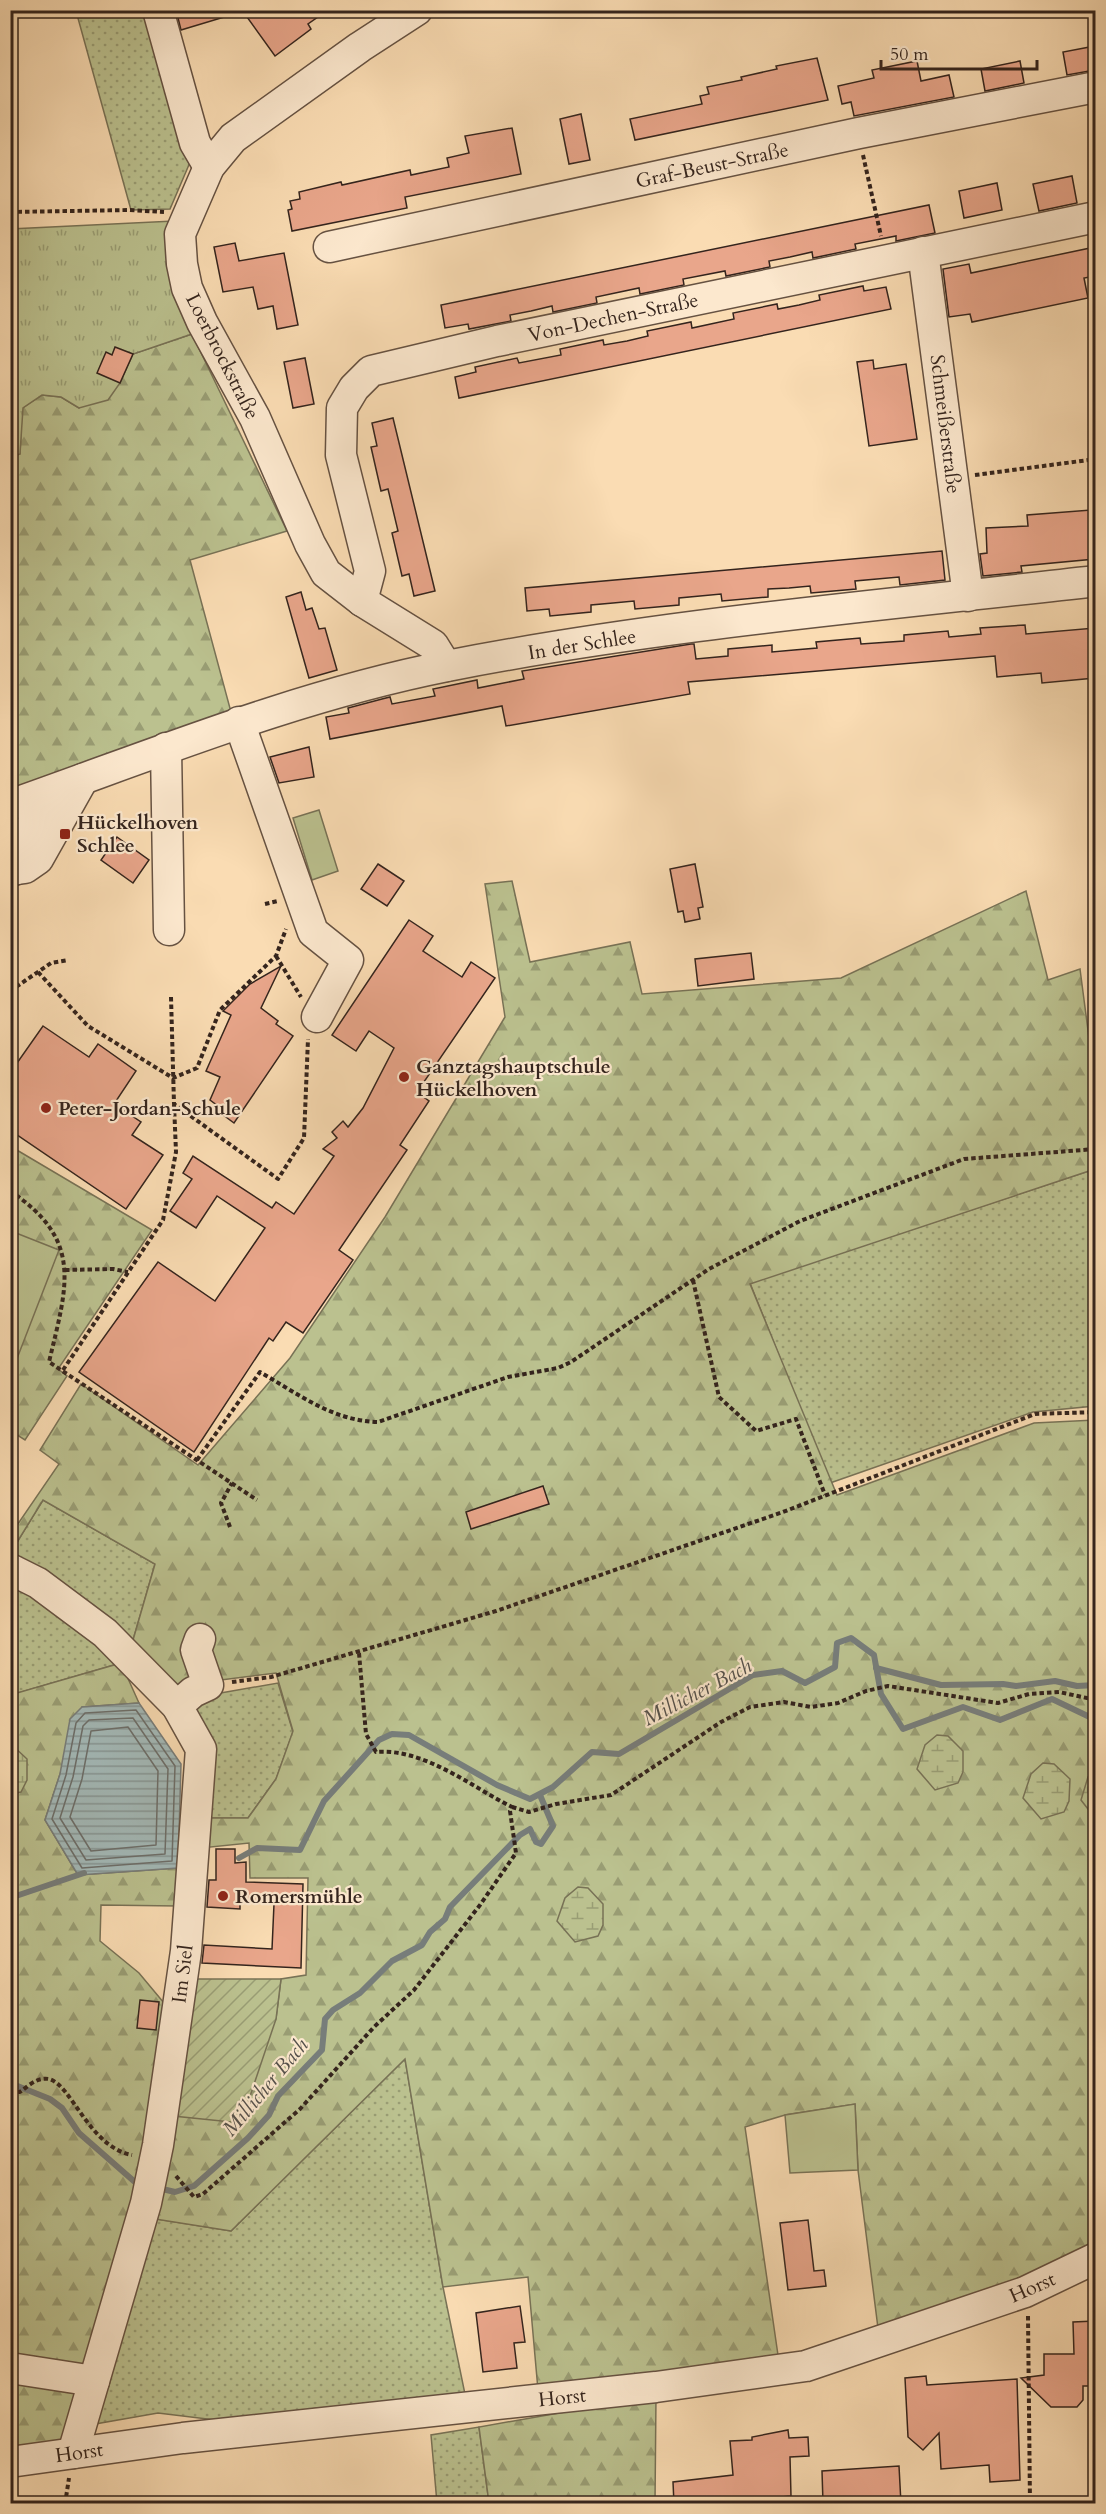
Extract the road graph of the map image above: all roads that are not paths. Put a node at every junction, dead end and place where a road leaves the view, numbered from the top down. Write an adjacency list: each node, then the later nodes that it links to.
1 (158, 10): 4 (street)
2 (417, 10): 4 (street, Loerbrockstraße)
3 (1095, 87): 6 (street, Graf-Beust-Straße)
4 (209, 167): 10 (street, Loerbrockstraße)
5 (1095, 217): 7 (street, Von-Dechen-Straße)
6 (329, 247)
7 (923, 252): 9 (street, Schmeißerstraße); 10 (street, Von-Dechen-Straße)
8 (1095, 581): 9 (street, In der Schlee)
9 (968, 596): 11 (street, In der Schlee)
10 (362, 601): 11 (street, Loerbrockstraße)
11 (446, 666): 12 (street, In der Schlee)
12 (239, 722): 13 (street, In der Schlee); 19 (street)
13 (166, 747): 14 (street, In der Schlee); 18 (street)
14 (83, 779): 15 (street, In der Schlee); 17 (street)
15 (51, 791): 16 (street, In der Schlee); 17 (street)
16 (10, 805)
17 (12, 870)
18 (169, 930)
19 (310, 1020)
20 (10, 1569): 22 (street, Im Siel)
21 (200, 1639): 22 (street)
22 (177, 1706): 25 (street, Im Siel)
23 (1095, 2258): 26 (street, Horst)
24 (10, 2368): 25 (street)
25 (94, 2381): 26 (street, Im Siel)
26 (73, 2453): 27 (street, Horst)
27 (10, 2462)

